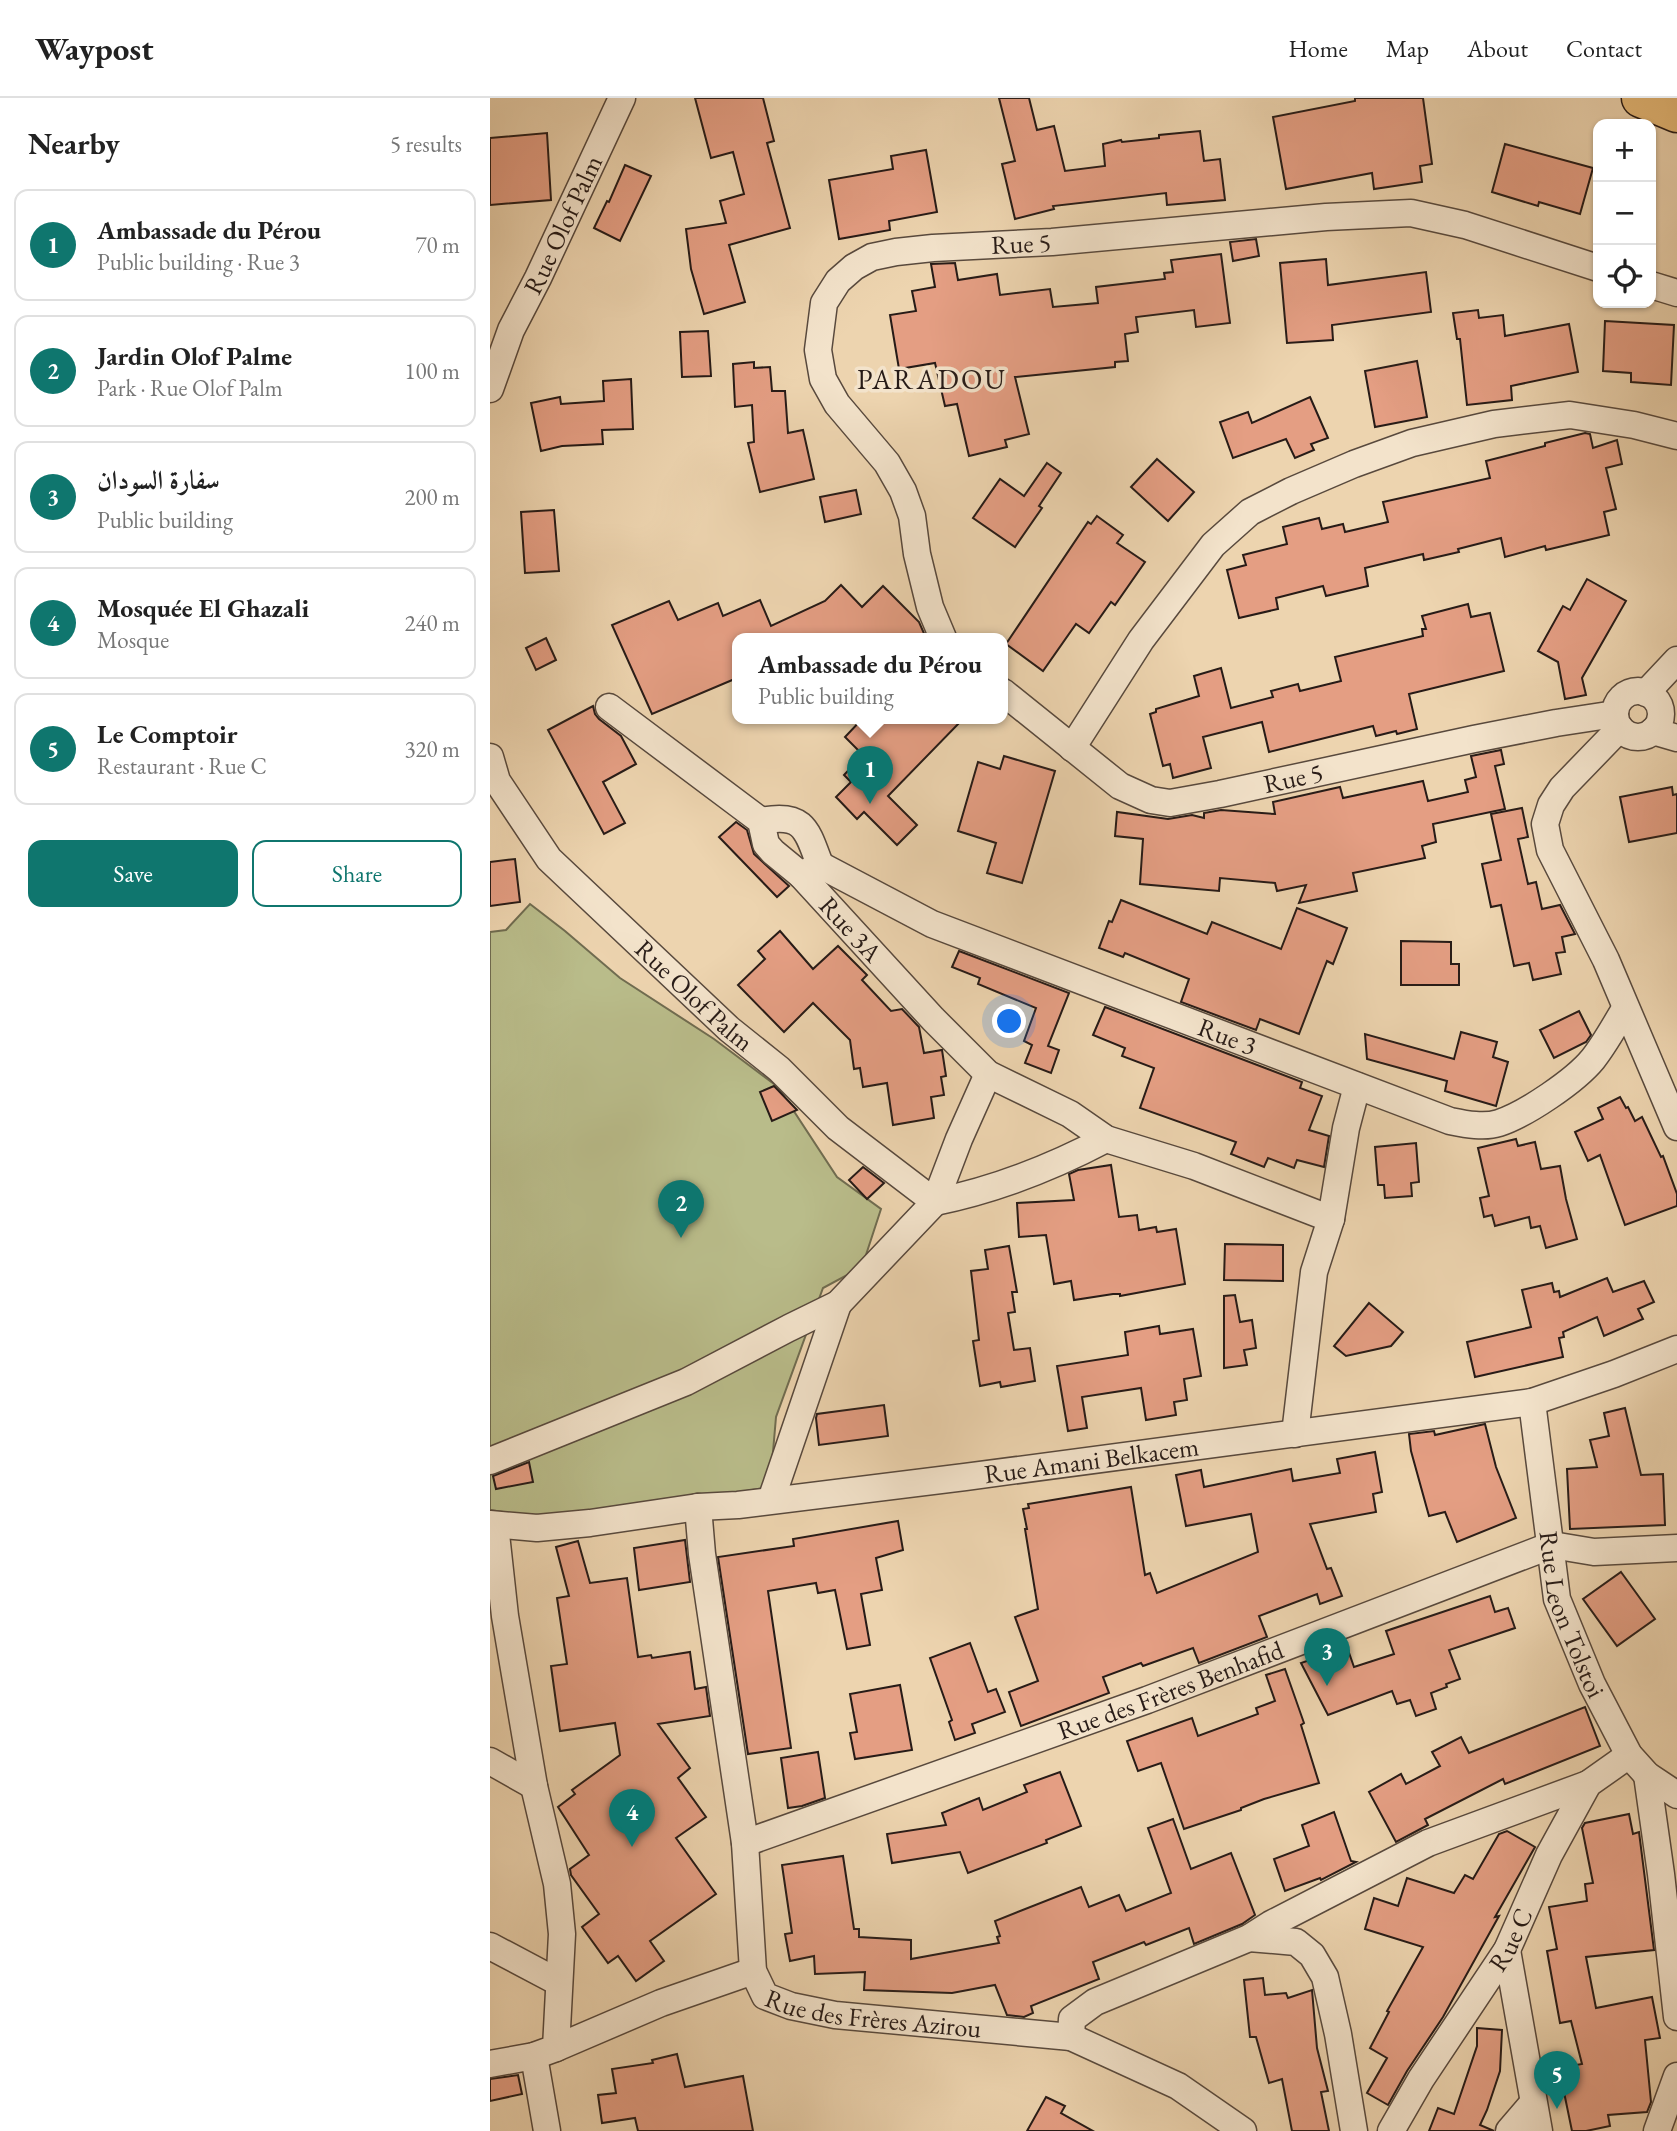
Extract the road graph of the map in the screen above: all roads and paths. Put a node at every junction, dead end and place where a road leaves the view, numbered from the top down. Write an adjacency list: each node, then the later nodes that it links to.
1 (622, 98): 7 (street, Rue Olof Palm)
2 (1641, 98): 3 (main road)
3 (1677, 113)
4 (1593, 266): 9 (street, Rue 5)
5 (1656, 287): 6 (street)
6 (1677, 293)
7 (490, 389)
8 (1677, 436): 16 (street)
9 (941, 633)
10 (1677, 660): 11 (street)
11 (1646, 692): 14 (street); 15 (street)
12 (1008, 696): 16 (street, Rue 5)
13 (609, 707): 18 (street)
14 (1617, 721): 15 (street); 16 (street, Rue 5); 20 (street)
15 (1667, 729)
16 (1072, 748)
17 (490, 757): 25 (street, Rue Olof Palm)
18 (761, 821): 19 (street, Rue 3A); 19 (street)
19 (811, 870): 21 (street, Rue 3A); 22 (street, Rue 3)
20 (1625, 1009): 22 (street, Rue 3); 23 (street)
21 (989, 1074): 24 (street, Rue 3A); 25 (street)
22 (1357, 1086): 26 (street)
23 (1677, 1127)
24 (1107, 1139): 25 (street); 26 (street, Rue 3A)
25 (935, 1202): 27 (street)
26 (1331, 1219): 30 (street)
27 (838, 1304): 31 (street); 32 (street)
28 (1677, 1349): 29 (street, Rue Amani Belkacem)
29 (1532, 1402): 30 (street, Rue Amani Belkacem); 35 (street, Rue Leon Tolstoi)
30 (1295, 1434): 32 (street, Rue Amani Belkacem)
31 (490, 1461)
32 (771, 1500): 33 (street, Rue Amani Belkacem)
33 (698, 1507): 34 (street, Rue Amani Belkacem); 43 (street, Rue des Frères Azirou)
34 (493, 1524): 41 (street)
35 (1552, 1545): 36 (street); 37 (street, Rue Leon Tolstoi); 43 (street, Rue des Frères Benhafid)
36 (1677, 1548)
37 (1629, 1755): 39 (street, Rue Leon Tolstoi); 40 (street, Rue C)
38 (490, 1761): 41 (street)
39 (1647, 1775): 42 (street, Rue Leon Tolstoi); 49 (street)
40 (1588, 1784): 44 (street); 46 (street, Rue C)
41 (534, 1786): 48 (street)
42 (1677, 1795)
43 (745, 1843): 47 (street, Rue des Frères Azirou)
44 (1249, 1938): 50 (street); 57 (street)
45 (490, 1946): 48 (street)
46 (1507, 1950): 54 (street); 58 (street, Rue C)
47 (753, 1971): 50 (street, Rue des Frères Azirou); 51 (street)
48 (558, 1982): 51 (street)
49 (1677, 2017)
50 (1071, 2037): 56 (street, Rue des Frères Azirou)
51 (545, 2052): 52 (street); 55 (street)
52 (490, 2064)
53 (1677, 2076): 61 (street)
54 (1533, 2103): 59 (street); 60 (street)
55 (547, 2131)
56 (1243, 2131)
57 (1354, 2131)
58 (1391, 2131)
59 (1509, 2131)
60 (1539, 2131)
61 (1657, 2131)

